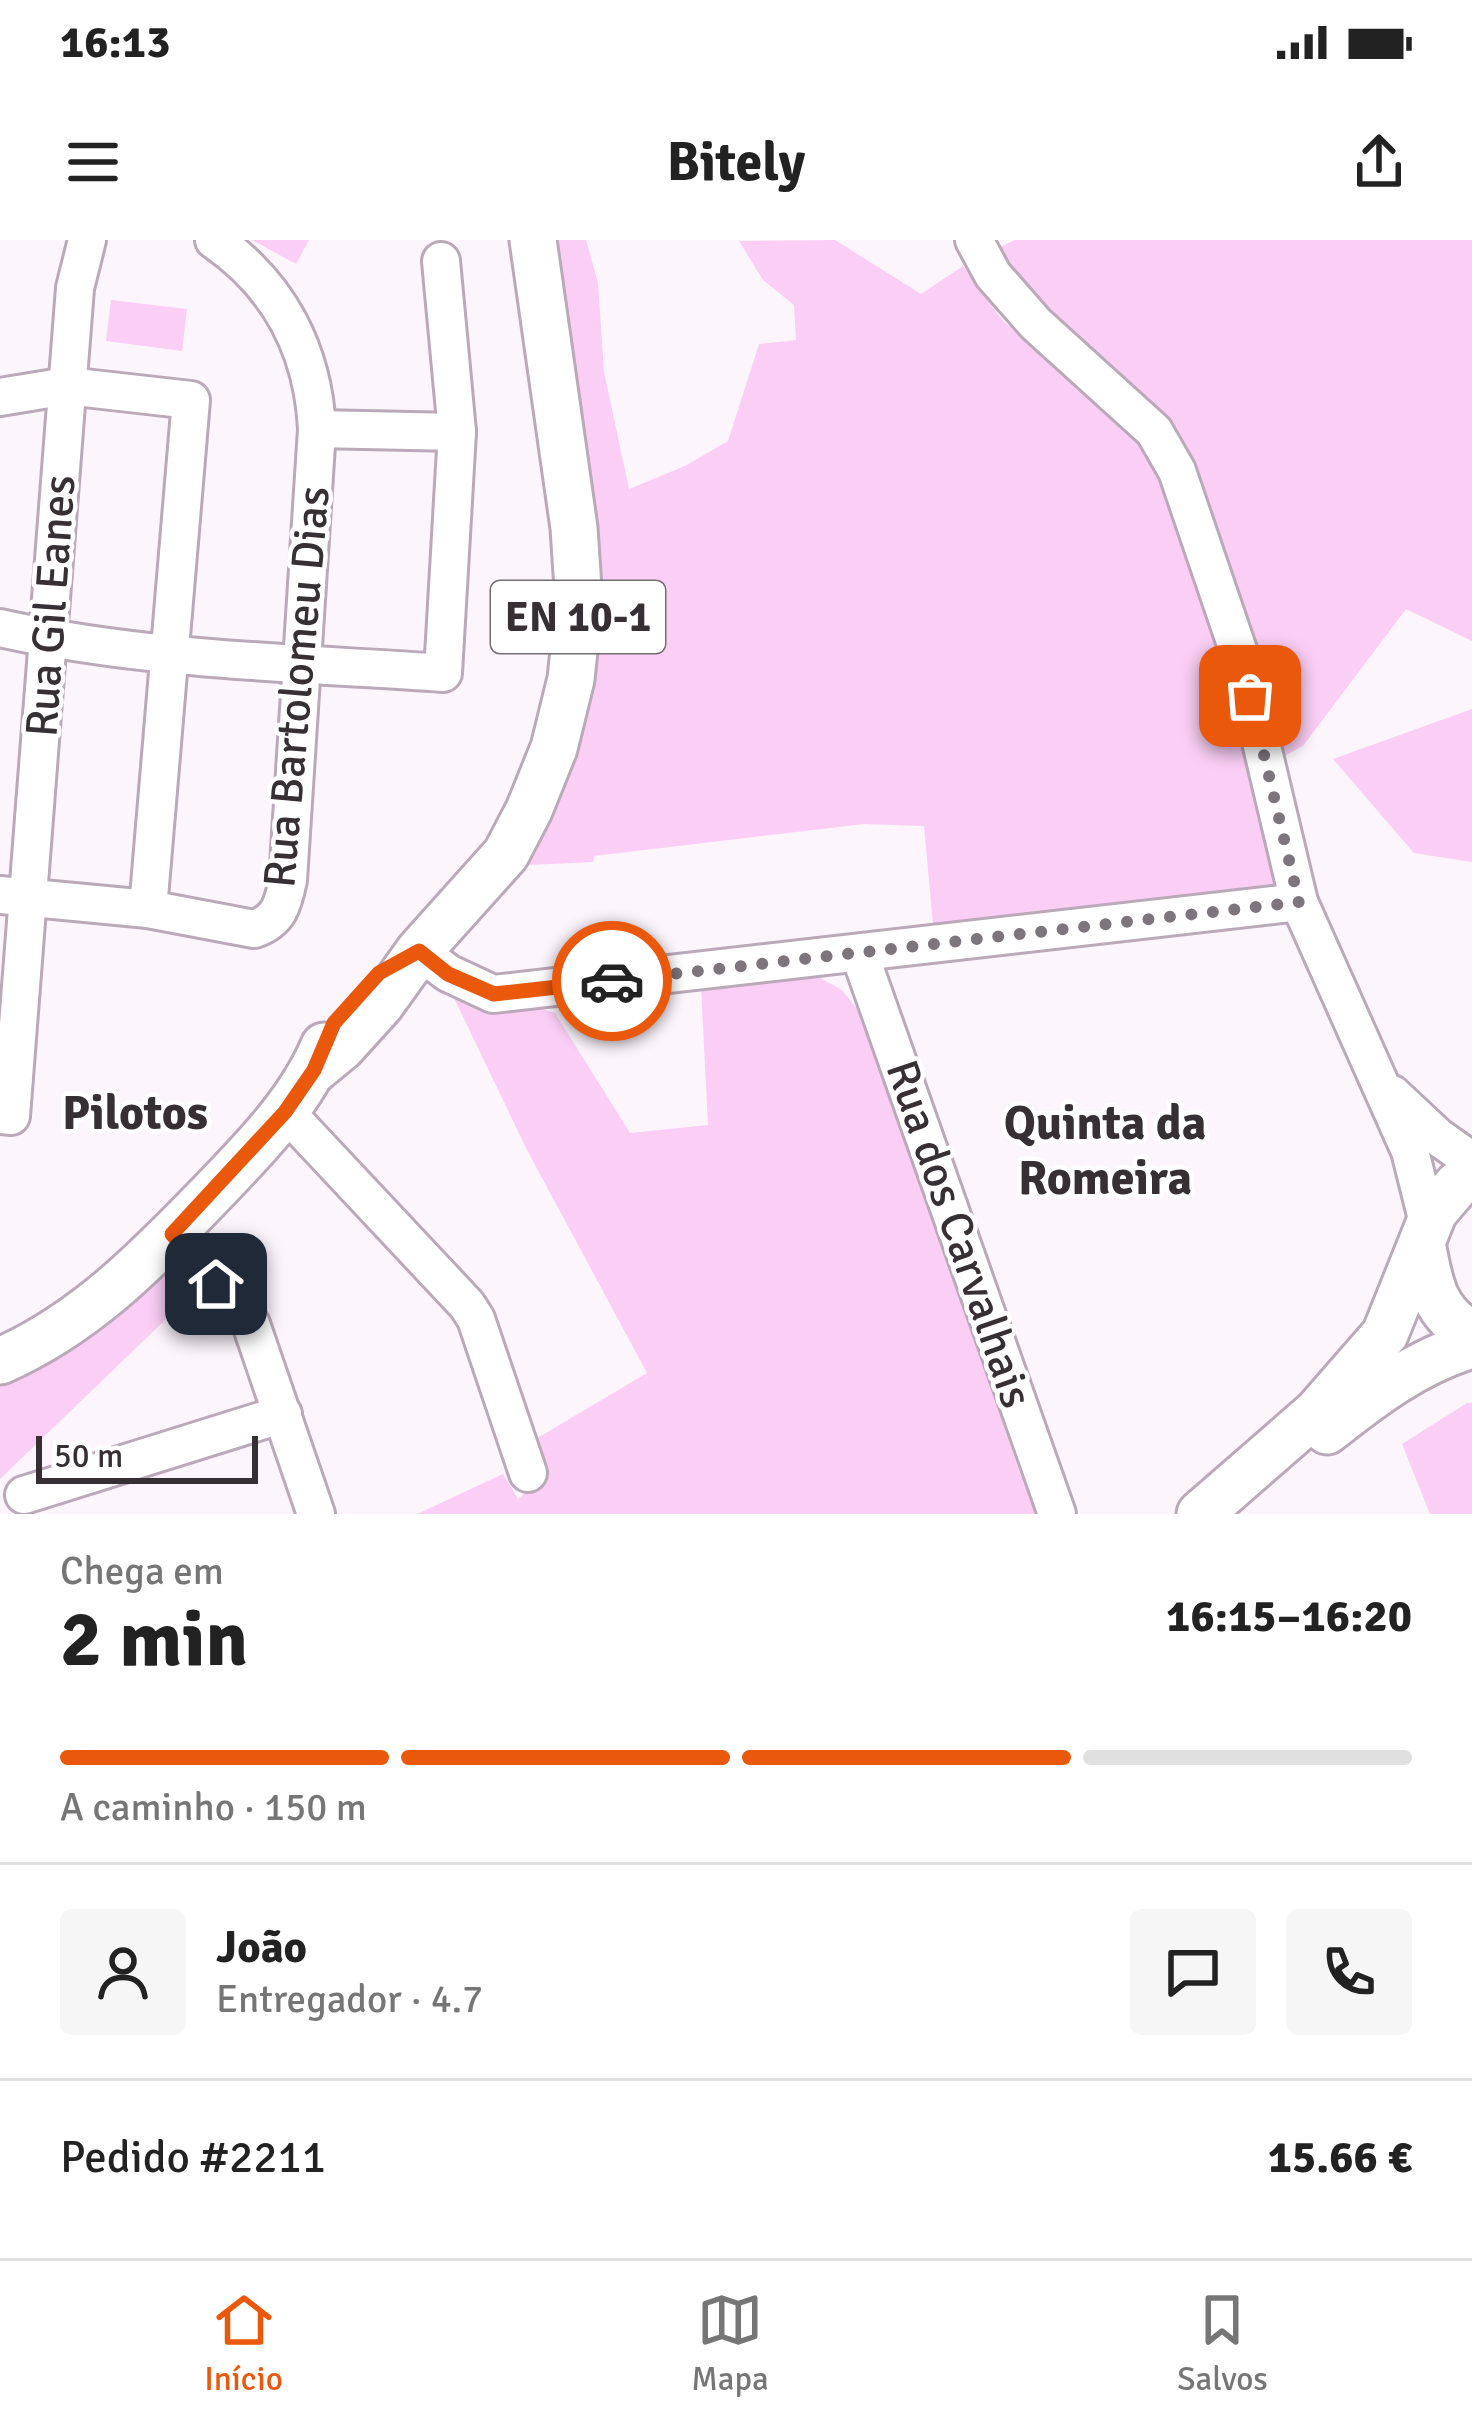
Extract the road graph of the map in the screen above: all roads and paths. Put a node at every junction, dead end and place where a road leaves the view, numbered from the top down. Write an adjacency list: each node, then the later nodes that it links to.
1 (87, 240): 6 (street, Rua Gil Eanes)
2 (214, 240): 8 (street, Rua Bartolomeu Dias)
3 (533, 240): 17 (main road, EN 10-1)
4 (974, 240): 15 (street)
5 (441, 261): 9 (street)
6 (67, 386): 7 (street); 11 (street, Rua Gil Eanes); 12 (street)
7 (0, 397)
8 (317, 429): 9 (street); 13 (street, Rua Bartolomeu Dias)
9 (457, 432): 13 (street)
10 (0, 628): 11 (street)
11 (49, 639): 12 (street); 14 (street, Rua Gil Eanes)
12 (167, 652): 13 (street); 16 (street)
13 (303, 663): 16 (street, Rua Bartolomeu Dias)
14 (14, 897): 16 (street, Rua Bartolomeu Dias); 21 (street, Rua Gil Eanes)
15 (1299, 902): 18 (street); 19 (street)
16 (148, 909)
17 (419, 951): 18 (street); 20 (main road, EN 10-1)
18 (860, 955): 33 (street, Rua dos Carvalhais)
19 (1377, 1078): 22 (street); 25 (street)
20 (285, 1112): 24 (main road, EN 10-1); 30 (street)
21 (5, 1116)
22 (1472, 1161)
23 (1472, 1177): 25 (main road)
24 (172, 1234): 28 (main road, EN 10-1); 29 (street)
25 (1426, 1238): 26 (main road); 34 (main road)
26 (1472, 1334)
27 (1472, 1345): 35 (main road)
28 (0, 1361)
29 (283, 1414): 31 (street); 32 (street)
30 (528, 1473)
31 (24, 1495)
32 (316, 1514)
33 (1057, 1514)
34 (1200, 1514)
35 (1228, 1514)

